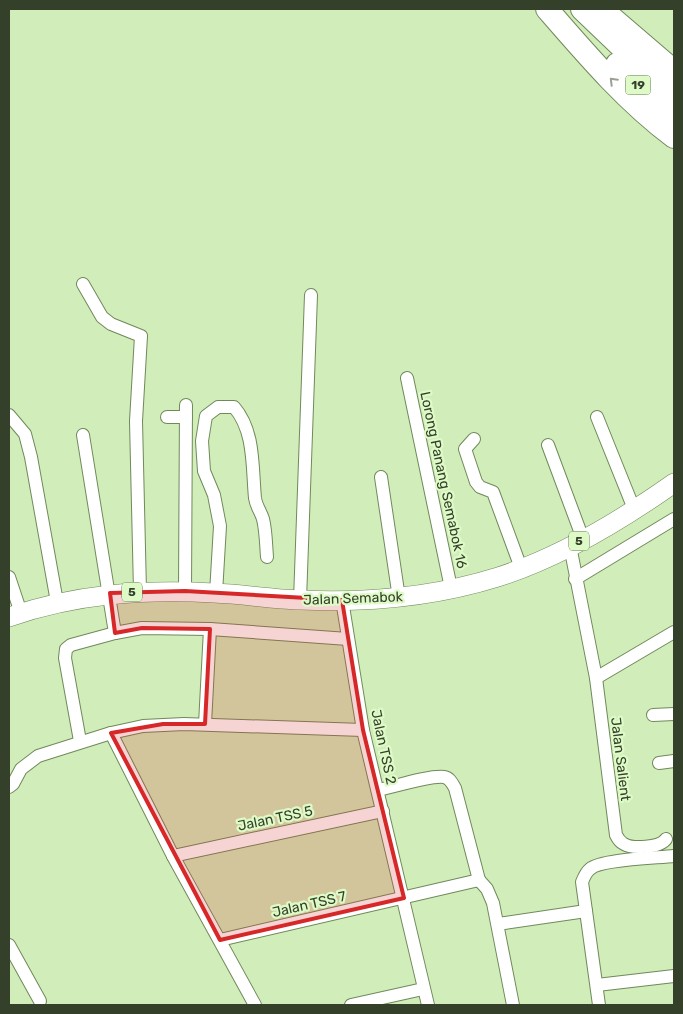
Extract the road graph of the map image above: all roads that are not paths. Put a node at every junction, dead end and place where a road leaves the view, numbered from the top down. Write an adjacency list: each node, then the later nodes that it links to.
1 (546, 9): 9 (highway, one-way to 1)
2 (561, 9): 5 (highway, 19)
3 (582, 9): 5 (highway, 19)
4 (601, 9): 6 (highway)
5 (609, 46): 7 (highway, 19); 8 (highway, 19)
6 (674, 71)
7 (674, 97)
8 (674, 118)
9 (674, 137)
10 (83, 284): 29 (street)
11 (311, 295): 34 (street)
12 (407, 378): 28 (street, Lorong Panang Semabok 16)
13 (9, 415): 36 (street)
14 (597, 417): 21 (street)
15 (166, 418): 30 (street)
16 (83, 435): 31 (street)
17 (474, 439): 25 (street)
18 (548, 445): 23 (street, Jalan Salient)
19 (381, 477): 33 (street)
20 (674, 483): 21 (main road, Jalan Semabok / 5)
21 (634, 509): 23 (main road, Jalan Semabok / 5)
22 (674, 519): 26 (street)
23 (576, 542): 25 (main road, Jalan Semabok / 5); 26 (street, Jalan Salient)
24 (267, 558): 32 (street)
25 (521, 568): 28 (main road, Jalan Semabok / 5)
26 (574, 574): 42 (street, Jalan Salient)
27 (9, 577): 37 (street)
28 (451, 588): 33 (main road, Jalan Semabok / 5)
29 (140, 591): 30 (main road, Jalan Semabok / 5); 31 (main road, Jalan Semabok / 5)
30 (185, 592): 32 (main road, Jalan Semabok / 5)
31 (110, 593): 36 (main road, Jalan Semabok / 5); 40 (street)
32 (216, 593): 34 (main road, Jalan Semabok / 5)
33 (399, 598): 35 (main road, Jalan Semabok / 5)
34 (300, 600): 35 (main road, Jalan Semabok / 5)
35 (342, 600): 41 (street, Jalan TSS 2)
36 (57, 602): 37 (main road, Jalan Semabok / 5)
37 (15, 615)
38 (210, 629): 40 (street); 41 (street); 45 (street)
39 (674, 632): 42 (street)
40 (116, 633): 48 (street)
41 (348, 639): 46 (street, Jalan TSS 2)
42 (596, 678): 54 (street, Jalan Salient)
43 (674, 714): 44 (street)
44 (653, 715)
45 (205, 724): 46 (street); 47 (street)
46 (363, 730): 52 (street, Jalan TSS 2)
47 (111, 732): 48 (street); 55 (street)
48 (80, 741): 51 (street)
49 (674, 761): 50 (street)
50 (659, 763)
51 (9, 787)
52 (378, 790): 53 (street, Jalan TSS 2); 57 (street)
53 (383, 811): 55 (street, Jalan TSS 5); 58 (street, Jalan TSS 2)
54 (666, 840)
55 (174, 856): 61 (street)
56 (674, 856): 59 (street)
57 (479, 880): 58 (street, Jalan TSS 7); 60 (street)
58 (404, 898): 61 (street, Jalan TSS 7); 65 (street, Jalan TSS 2)
59 (586, 911): 60 (street); 64 (street)
60 (498, 924): 70 (street)
61 (220, 940): 67 (street)
62 (9, 945): 66 (street)
63 (674, 976): 64 (street)
64 (597, 985): 71 (street)
65 (423, 989): 68 (street); 69 (street, Jalan TSS 2)
66 (40, 1001)
67 (255, 1005)
68 (351, 1005)
69 (428, 1005)
70 (513, 1005)
71 (599, 1005)

